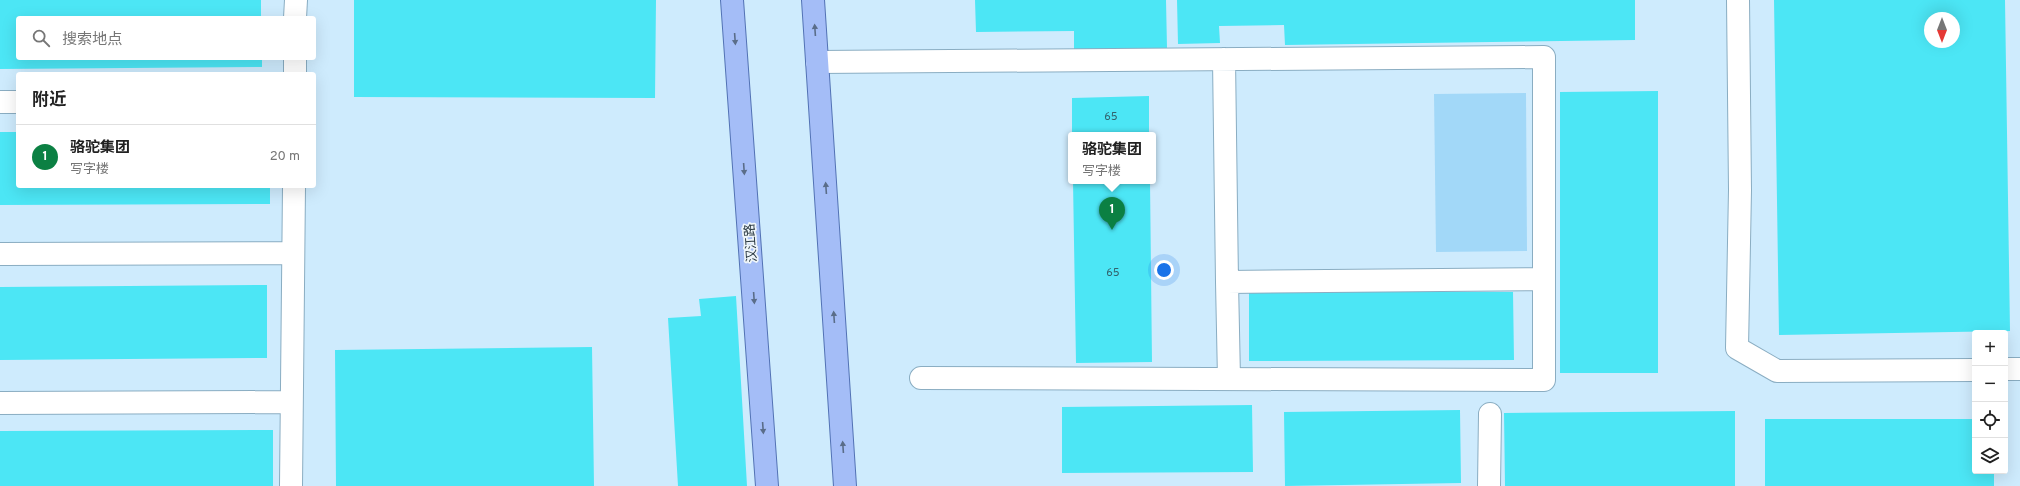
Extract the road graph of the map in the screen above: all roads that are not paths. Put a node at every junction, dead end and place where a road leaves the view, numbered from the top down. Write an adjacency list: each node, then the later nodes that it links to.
1 (296, 0): 5 (lane)
2 (732, 0): 26 (main road, 汉江路, one-way to 26)
3 (813, 0): 8 (main road, one-way to 3)
4 (1738, 0): 19 (lane)
5 (296, 16)
6 (1224, 59): 8 (lane); 15 (lane); 16 (lane)
7 (295, 60): 9 (lane)
8 (817, 62): 27 (main road, one-way to 8)
9 (295, 72)
10 (0, 102): 11 (lane)
11 (16, 102)
12 (294, 188): 13 (lane)
13 (293, 253): 14 (lane); 22 (lane)
14 (0, 254)
15 (1544, 279): 16 (lane); 21 (lane)
16 (1227, 282): 21 (lane)
17 (2008, 369): 18 (lane)
18 (2020, 369)
19 (1972, 370)
20 (921, 378): 21 (lane)
21 (1229, 379)
22 (291, 402): 23 (lane); 25 (lane)
23 (0, 403)
24 (1490, 414): 28 (lane)
25 (291, 486)
26 (767, 486)
27 (845, 486)
28 (1489, 486)

